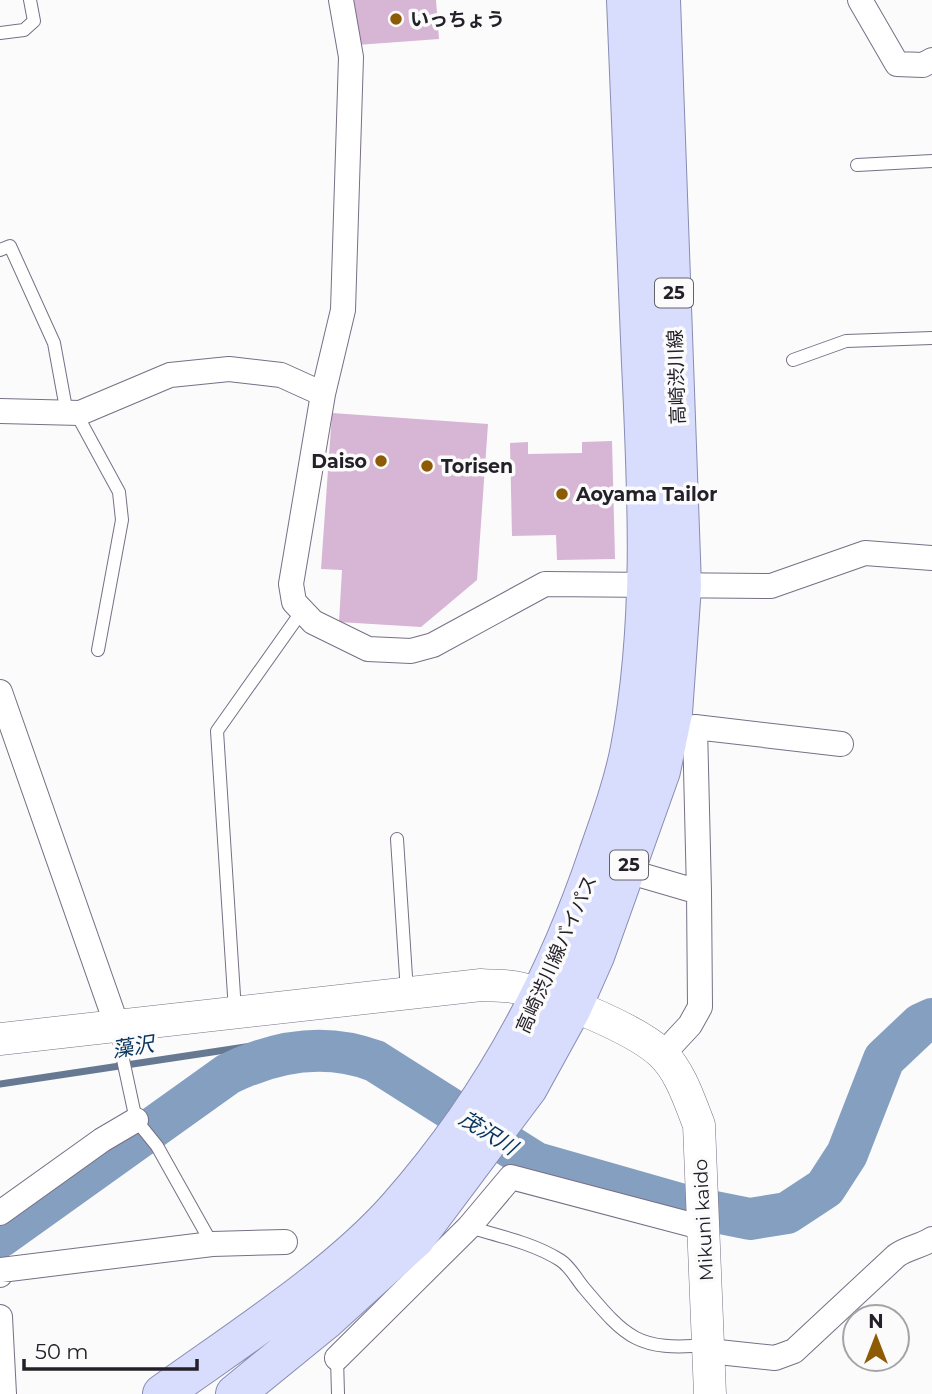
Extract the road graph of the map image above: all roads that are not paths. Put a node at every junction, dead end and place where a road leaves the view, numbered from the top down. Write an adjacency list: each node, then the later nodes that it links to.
1 (30, 0): 6 (lane)
2 (341, 0): 13 (street)
3 (626, 0): 17 (main road, 高崎渋川線 / 25)
4 (661, 0): 17 (main road, 高崎渋川線 / 25)
5 (860, 0): 7 (street)
6 (0, 33)
7 (932, 60)
8 (932, 161): 9 (lane)
9 (857, 164)
10 (0, 250): 15 (lane)
11 (932, 338): 12 (lane)
12 (793, 359)
13 (323, 394): 15 (street); 18 (street)
14 (0, 411): 15 (street)
15 (71, 413): 19 (lane)
16 (932, 558): 17 (street)
17 (665, 585): 18 (street); 23 (main road, 高崎渋川線バイパス / 25); 26 (main road, 高崎渋川線バイパス / 25)
18 (302, 611): 27 (lane)
19 (98, 649)
20 (0, 692): 28 (street)
21 (841, 744): 24 (street)
22 (397, 839): 25 (lane)
23 (627, 870): 24 (street); 26 (main road, 高崎渋川線バイパス / 25)
24 (699, 892): 30 (street)
25 (407, 993): 26 (street, Mikuni kaido); 27 (street, Mikuni kaido)
26 (557, 1001): 30 (street, Mikuni kaido); 32 (main road, 高崎渋川線バイパス / 25)
27 (235, 1011): 28 (street, Mikuni kaido)
28 (116, 1023): 29 (street, Mikuni kaido); 31 (lane)
29 (0, 1039)
30 (663, 1054): 35 (street, Mikuni kaido)
31 (136, 1120): 33 (street); 38 (lane)
32 (480, 1129): 44 (main road, 高崎渋川線バイパス / 25); 45 (main road, 高崎渋川線バイパス / 25)
33 (0, 1213)
34 (469, 1227): 35 (street); 41 (lane); 42 (street)
35 (704, 1228): 41 (street, Mikuni kaido)
36 (932, 1239): 41 (street)
37 (285, 1242): 38 (street)
38 (212, 1244): 39 (street)
39 (0, 1275)
40 (0, 1317): 43 (street)
41 (709, 1348): 47 (street, Mikuni kaido)
42 (337, 1358): 46 (lane)
43 (4, 1394)
44 (162, 1394)
45 (235, 1394)
46 (338, 1394)
47 (710, 1394)

